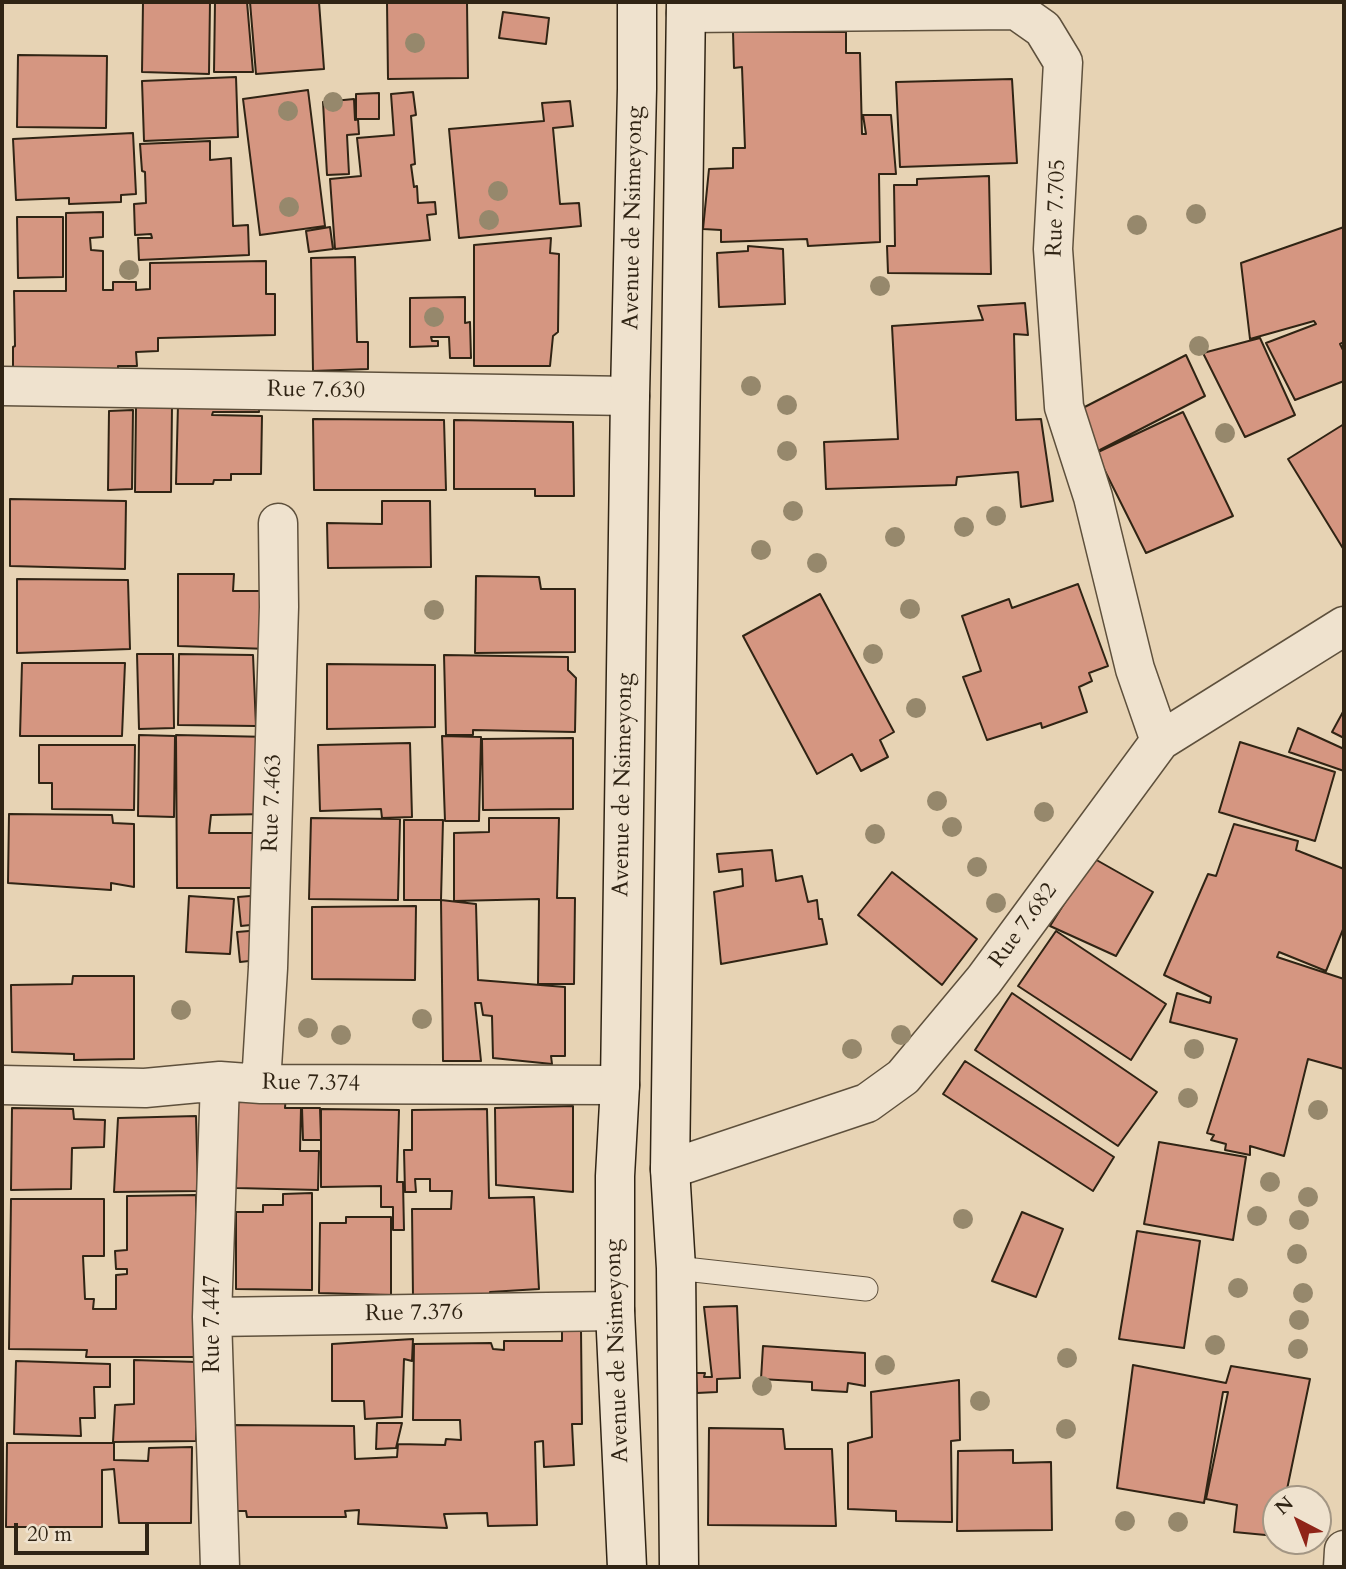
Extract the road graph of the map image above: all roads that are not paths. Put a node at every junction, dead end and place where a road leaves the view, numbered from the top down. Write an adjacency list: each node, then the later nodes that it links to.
1 (638, 2): 4 (street, Avenue de Nsimeyong)
2 (686, 8): 7 (street, Rue 7.705); 12 (street)
3 (2, 386): 4 (street, Rue 7.630)
4 (630, 396): 11 (street, Avenue de Nsimeyong)
5 (278, 523): 9 (street, Rue 7.463)
6 (1344, 626): 7 (street, Rue 7.682)
7 (1160, 741): 12 (street, Rue 7.682)
8 (220, 1081): 9 (street, Rue 7.374); 10 (street, Rue 7.374); 16 (street, Rue 7.447)
9 (261, 1084): 11 (street, Rue 7.374)
10 (2, 1085)
11 (620, 1085): 15 (street, Avenue de Nsimeyong)
12 (670, 1169): 13 (street)
13 (676, 1268): 14 (lane); 20 (street)
14 (866, 1289)
15 (615, 1311): 16 (street, Rue 7.376); 19 (street, Avenue de Nsimeyong)
16 (212, 1317): 18 (street, Rue 7.447)
17 (1344, 1550): 21 (street)
18 (220, 1567)
19 (627, 1567)
20 (679, 1567)
21 (1343, 1567)

